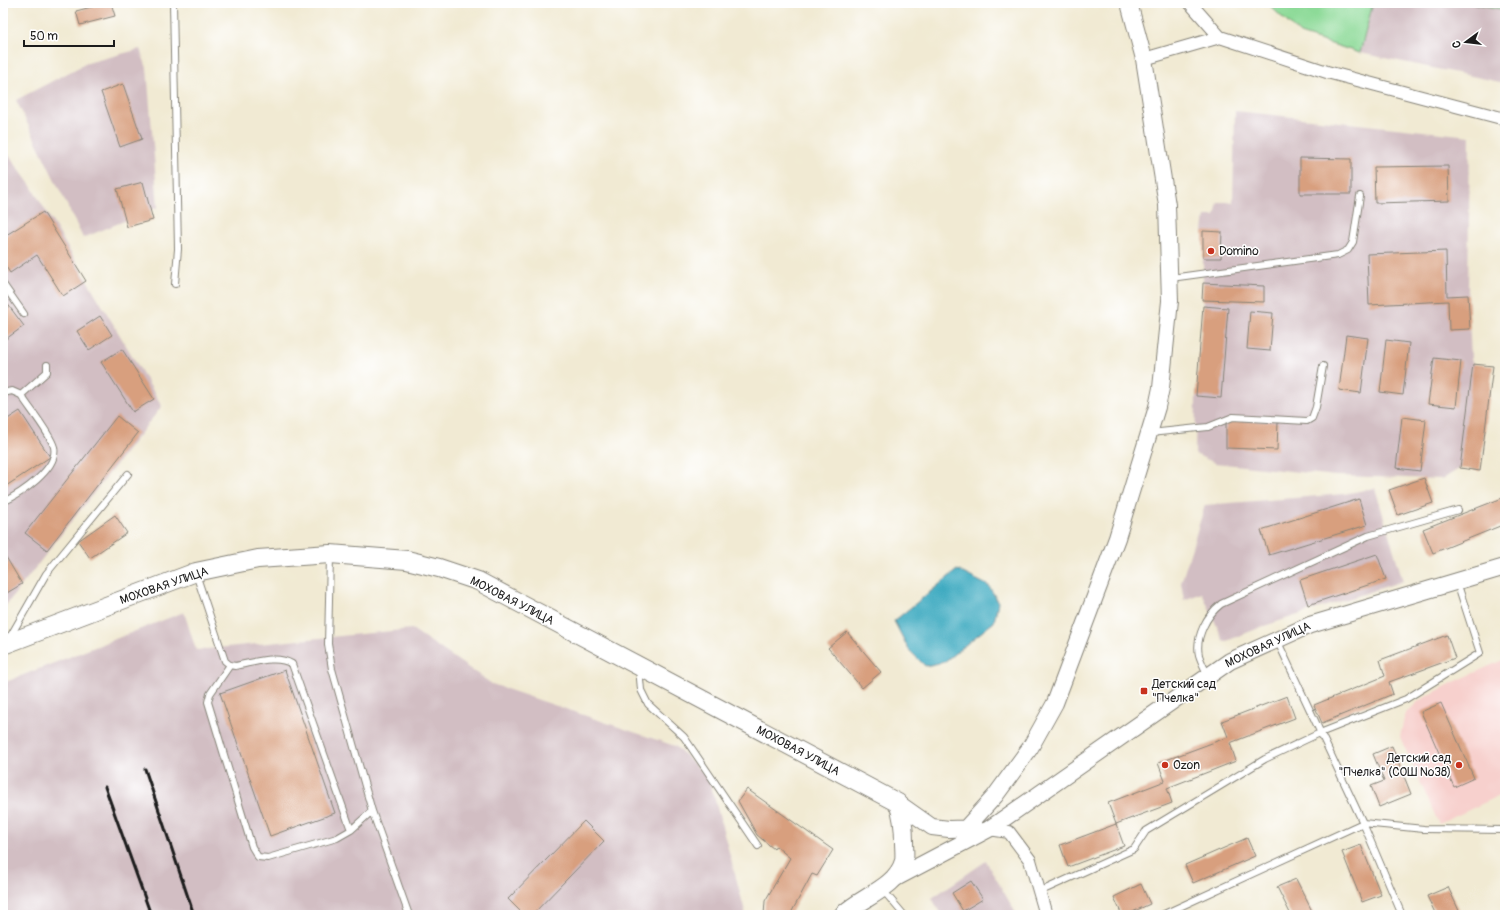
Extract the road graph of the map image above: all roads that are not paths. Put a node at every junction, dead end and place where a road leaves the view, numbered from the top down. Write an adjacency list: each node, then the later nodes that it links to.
1 (173, 3): 10 (lane)
2 (1129, 3): 5 (street)
3 (1190, 3): 4 (street)
4 (1220, 37): 5 (street); 6 (street)
5 (1144, 59): 8 (street)
6 (1505, 120)
7 (1360, 196): 8 (lane)
8 (1169, 279): 16 (street)
9 (3, 284): 11 (lane)
10 (175, 284)
11 (24, 314)
12 (47, 365): 15 (lane)
13 (1323, 366): 16 (lane)
14 (3, 393): 15 (lane)
15 (21, 395): 18 (lane)
16 (1149, 433): 33 (street)
17 (128, 474): 25 (lane)
18 (3, 502)
19 (1458, 510): 28 (lane)
20 (330, 554): 22 (main road, МОХОВАЯ УЛИЦА); 27 (main road, МОХОВАЯ УЛИЦА); 31 (lane)
21 (1505, 567): 23 (street, МОХОВАЯ УЛИЦА)
22 (196, 572): 25 (main road, МОХОВАЯ УЛИЦА); 26 (lane)
23 (1457, 582): 24 (street, МОХОВАЯ УЛИЦА); 29 (lane)
24 (1277, 640): 28 (street, МОХОВАЯ УЛИЦА); 29 (lane)
25 (5, 645)
26 (230, 665): 35 (lane); 35 (lane)
27 (638, 667): 30 (main road, МОХОВАЯ УЛИЦА); 37 (lane)
28 (1208, 676): 34 (street, МОХОВАЯ УЛИЦА)
29 (1320, 733): 32 (lane); 39 (lane)
30 (898, 803): 33 (street); 38 (main road)
31 (372, 811): 35 (lane); 40 (lane)
32 (1363, 823): 36 (lane); 44 (lane); 45 (lane)
33 (966, 828): 34 (street)
34 (989, 829): 38 (street, МОХОВАЯ УЛИЦА); 39 (street)
35 (351, 830)
36 (1505, 830)
37 (758, 846)
38 (888, 883): 41 (main road); 42 (lane)
39 (1039, 892): 43 (street)
40 (409, 915)
41 (843, 915)
42 (904, 915)
43 (1046, 915)
44 (1162, 915)
45 (1402, 915)

